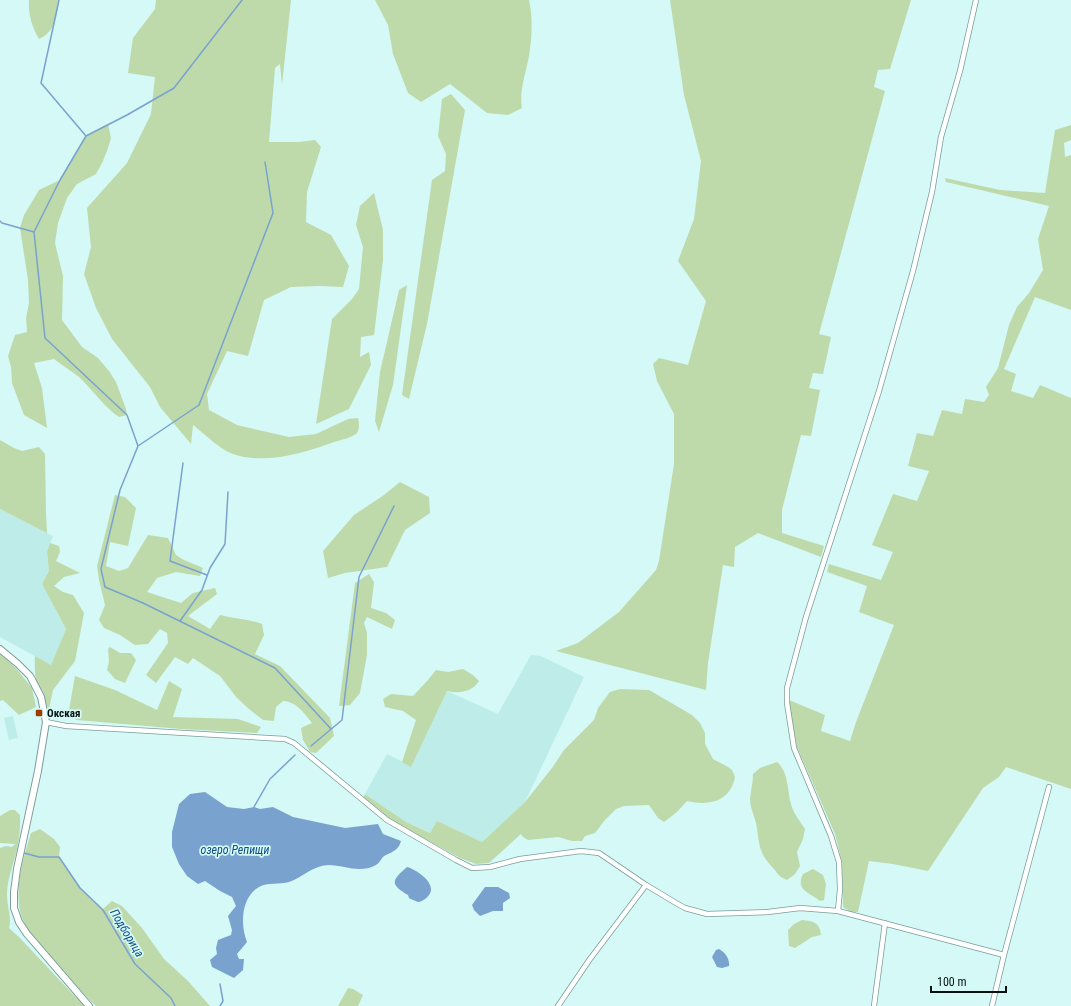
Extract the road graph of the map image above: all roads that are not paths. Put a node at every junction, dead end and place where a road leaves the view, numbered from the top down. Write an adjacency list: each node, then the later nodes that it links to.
1 (976, 0): 6 (street)
2 (0, 649): 3 (main road)
3 (46, 722): 5 (street); 9 (main road)
4 (1049, 787): 8 (street)
5 (646, 885): 6 (street); 10 (street)
6 (838, 911): 7 (street)
7 (885, 923): 8 (street); 11 (street)
8 (1004, 955): 12 (street)
9 (89, 1006)
10 (558, 1006)
11 (874, 1006)
12 (992, 1006)

